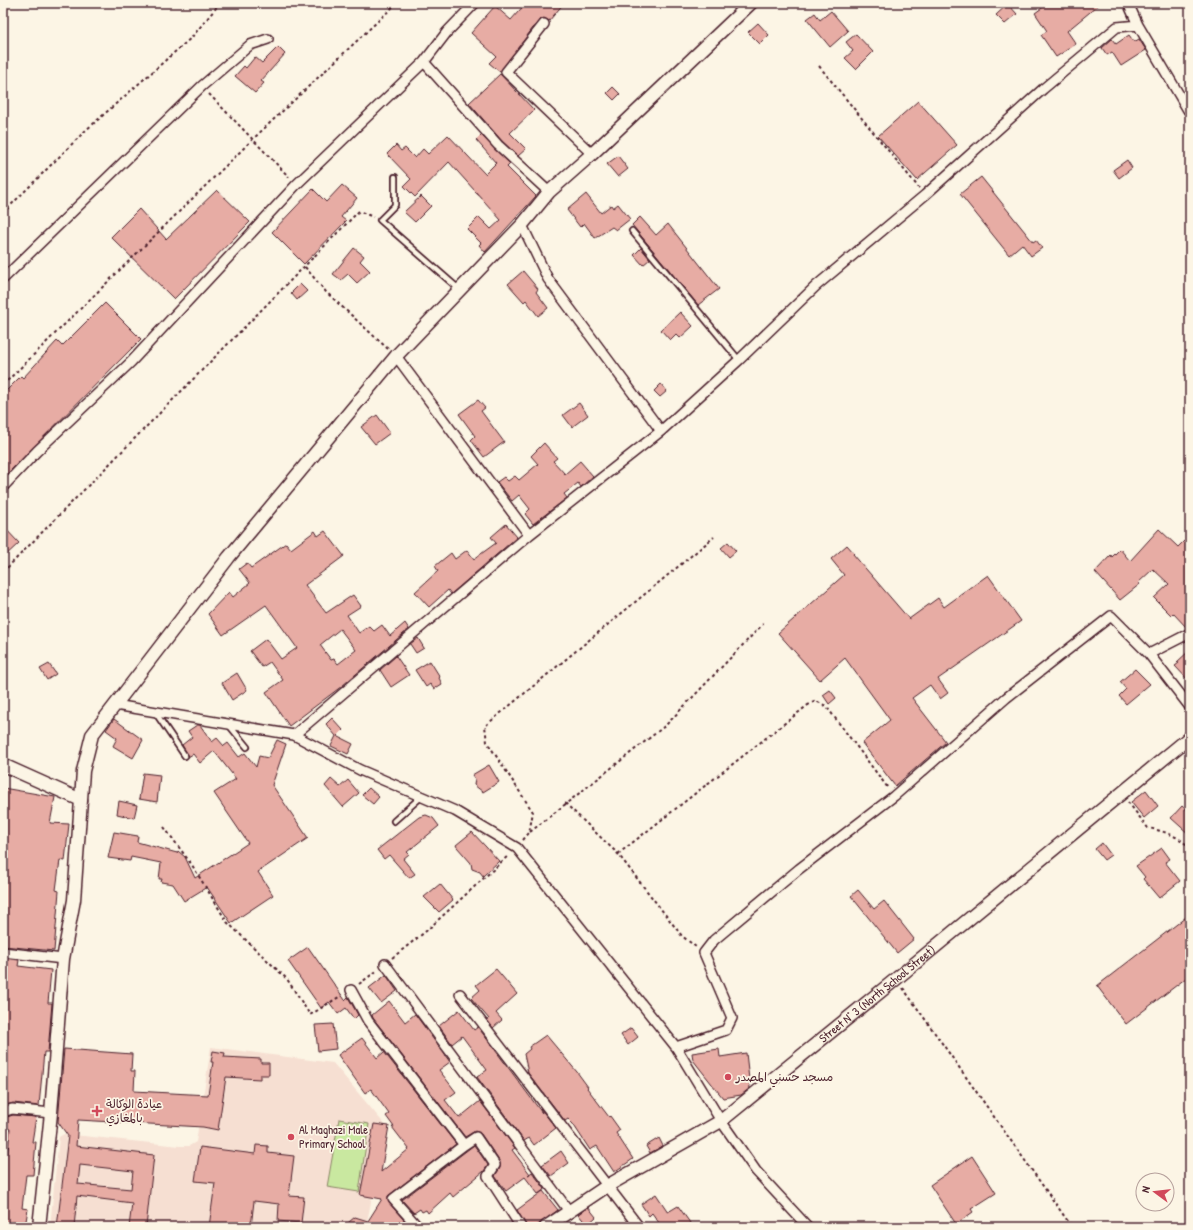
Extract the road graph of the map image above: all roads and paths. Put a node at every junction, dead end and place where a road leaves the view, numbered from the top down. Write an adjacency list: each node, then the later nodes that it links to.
1 (397, 3): 13 (path)
2 (475, 3): 9 (street)
3 (751, 3): 14 (street)
4 (1128, 3): 7 (street)
5 (219, 4): 19 (path)
6 (544, 24): 14 (street)
7 (1138, 25): 12 (street); 18 (street)
8 (268, 39): 11 (street)
9 (424, 62): 16 (street); 17 (street)
10 (819, 66): 18 (path)
11 (202, 86): 13 (path); 24 (street)
12 (1190, 110)
13 (253, 139): 16 (path); 28 (path)
14 (592, 154): 17 (street)
15 (395, 177): 20 (lane)
16 (296, 185): 30 (street)
17 (549, 192): 21 (street)
18 (925, 195): 27 (street)
19 (3, 213)
20 (380, 220): 23 (path); 25 (lane)
21 (522, 225): 25 (street); 29 (street)
22 (632, 231): 27 (lane)
23 (305, 266): 26 (path); 33 (path)
24 (3, 279)
25 (460, 290): 26 (street)
26 (396, 356): 31 (street); 37 (street)
27 (739, 360): 29 (street)
28 (3, 386)
29 (661, 431): 31 (street)
30 (3, 487)
31 (529, 535): 41 (street)
32 (714, 537): 53 (path)
33 (3, 572)
34 (763, 624): 50 (path)
35 (1190, 632): 36 (street)
36 (1150, 654): 38 (street); 47 (street)
37 (115, 705): 39 (street); 49 (street)
38 (1190, 707)
39 (154, 710): 40 (street); 44 (lane)
40 (226, 722): 41 (street); 43 (lane)
41 (294, 735): 48 (street)
42 (1190, 736): 46 (street, Street N° 3 (North School Street))
43 (247, 747)
44 (185, 756)
45 (3, 765): 49 (street)
46 (1121, 793): 55 (path); 61 (street, Street N° 3 (North School Street))
47 (894, 796): 56 (path); 58 (street)
48 (421, 797): 51 (lane); 54 (street)
49 (81, 800): 59 (street)
50 (565, 803): 53 (path); 56 (path)
51 (394, 821)
52 (164, 827): 62 (path)
53 (529, 833): 54 (path)
54 (517, 848): 60 (path); 64 (street)
55 (1190, 848)
56 (618, 854): 58 (path)
57 (3, 952): 59 (street)
58 (704, 953): 64 (street)
59 (63, 959): 66 (street)
60 (385, 964): 62 (path); 70 (street)
61 (896, 979): 67 (street, Street N° 3 (North School Street)); 77 (path)
62 (352, 990): 68 (street)
63 (460, 994): 69 (street)
64 (676, 1047): 67 (street)
65 (3, 1112): 66 (street)
66 (51, 1113): 71 (street)
67 (721, 1121): 69 (street, Street N° 3 (North School Street)); 76 (street)
68 (464, 1145): 72 (street); 73 (street)
69 (607, 1186): 70 (street, Street N° 3 (North School Street)); 75 (street)
70 (569, 1211): 74 (street, Street N° 3 (North School Street))
71 (39, 1227)
72 (418, 1227)
73 (522, 1227)
74 (546, 1227)
75 (638, 1227)
76 (808, 1227)
77 (1072, 1227)

